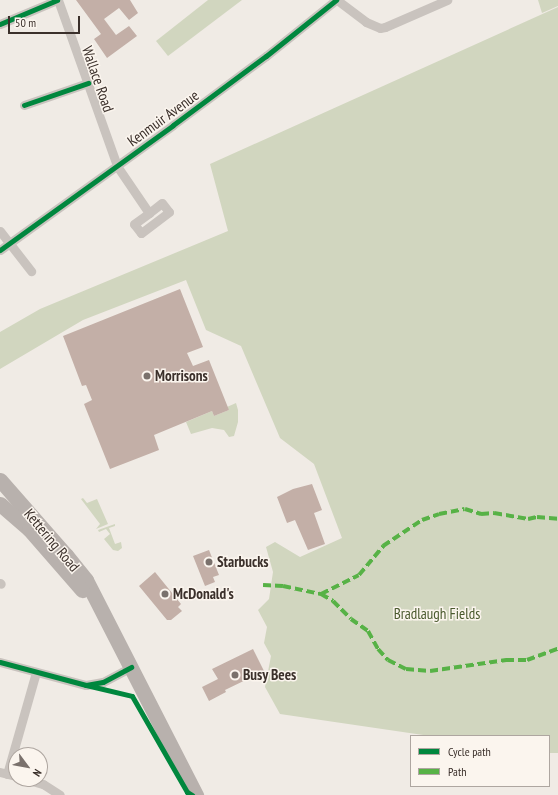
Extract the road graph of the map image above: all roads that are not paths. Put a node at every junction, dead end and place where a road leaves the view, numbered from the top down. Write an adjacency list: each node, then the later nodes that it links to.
1 (57, 0): 4 (street); 5 (street, Wallace Road)
2 (336, 0): 3 (street); 7 (street, Kenmuir Avenue)
3 (447, 0)
4 (0, 24)
5 (88, 83): 6 (street); 7 (street, Wallace Road)
6 (24, 105)
7 (117, 166): 8 (street, Wallace Road); 10 (street, Kenmuir Avenue)
8 (149, 213)
9 (0, 231): 10 (street)
10 (10, 243): 11 (street, Kenmuir Avenue); 12 (street)
11 (0, 250)
12 (31, 271)
13 (0, 480): 15 (main road, Kettering Road)
14 (0, 504): 15 (main road, Kettering Road)
15 (97, 604): 17 (main road, Kettering Road)
16 (0, 662): 18 (street)
17 (131, 667): 18 (street); 22 (main road, Kettering Road)
18 (36, 672): 19 (street)
19 (15, 747)
20 (48, 787): 21 (street)
21 (60, 795)
22 (196, 795)

